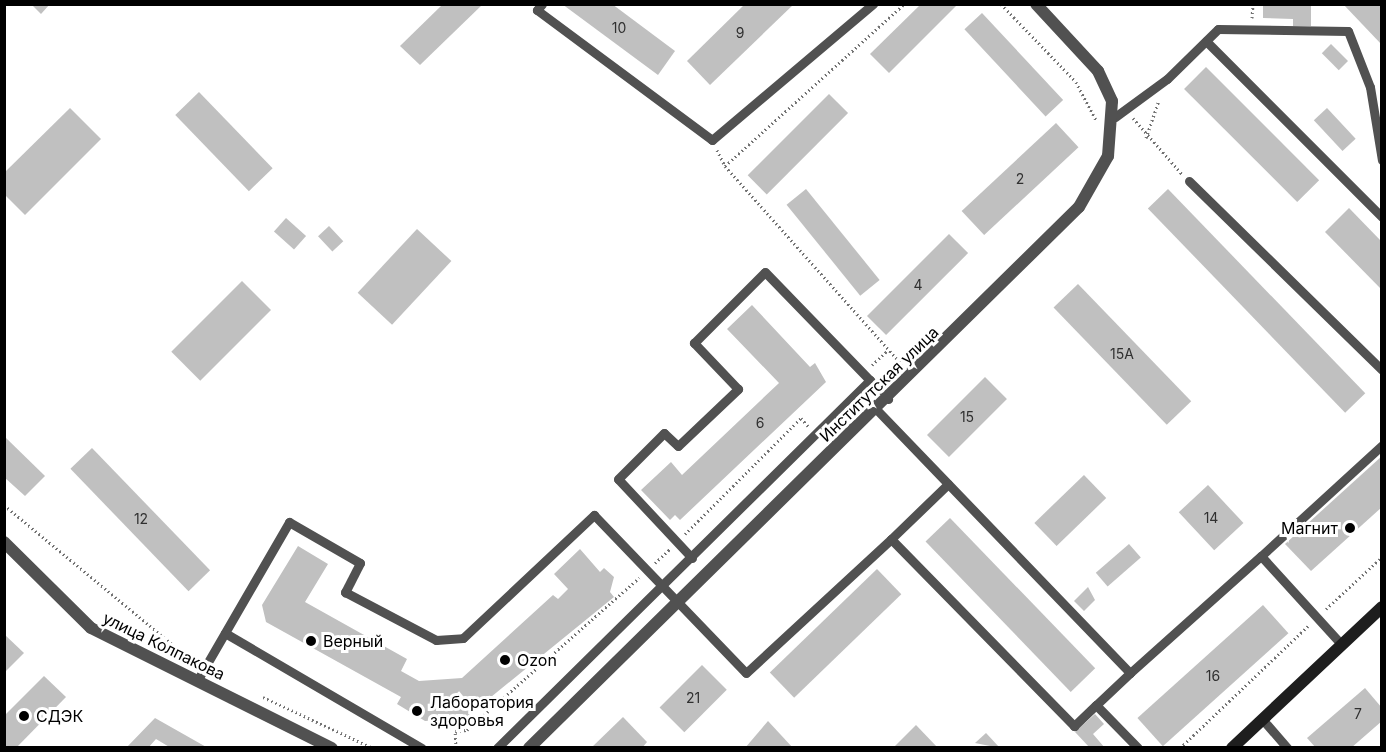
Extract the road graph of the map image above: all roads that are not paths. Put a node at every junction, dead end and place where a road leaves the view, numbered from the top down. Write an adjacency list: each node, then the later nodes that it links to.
1 (542, 4): 2 (lane)
2 (873, 4)
3 (1036, 4): 5 (street, Институтская улица)
4 (1206, 41): 5 (lane); 6 (lane); 8 (lane)
5 (1114, 117): 11 (street, Институтская улица)
6 (1382, 160)
7 (1190, 181): 9 (lane)
8 (1382, 217)
9 (1382, 370)
10 (870, 380): 11 (lane); 18 (lane); 18 (lane)
11 (888, 399): 12 (street, Институтская улица)
12 (877, 410): 14 (lane); 20 (street, Институтская улица)
13 (1382, 445): 17 (lane)
14 (948, 484): 15 (lane); 24 (lane)
15 (891, 539): 20 (lane); 26 (lane)
16 (4, 542): 25 (street, улица Колпакова)
17 (1261, 556): 23 (lane); 24 (lane)
18 (692, 558): 19 (lane)
19 (662, 587): 20 (lane); 22 (lane); 30 (lane)
20 (677, 600): 31 (street, Институтская улица)
21 (1382, 608): 23 (main road)
22 (225, 633): 25 (lane); 29 (lane)
23 (1342, 645): 27 (main road)
24 (1130, 674): 26 (lane)
25 (201, 675): 28 (street, улица Колпакова)
26 (1096, 705): 32 (lane)
27 (1263, 720): 33 (main road); 34 (lane)
28 (332, 747)
29 (422, 747)
30 (498, 747)
31 (529, 747)
32 (1137, 747)
33 (1232, 747)
34 (1287, 747)

